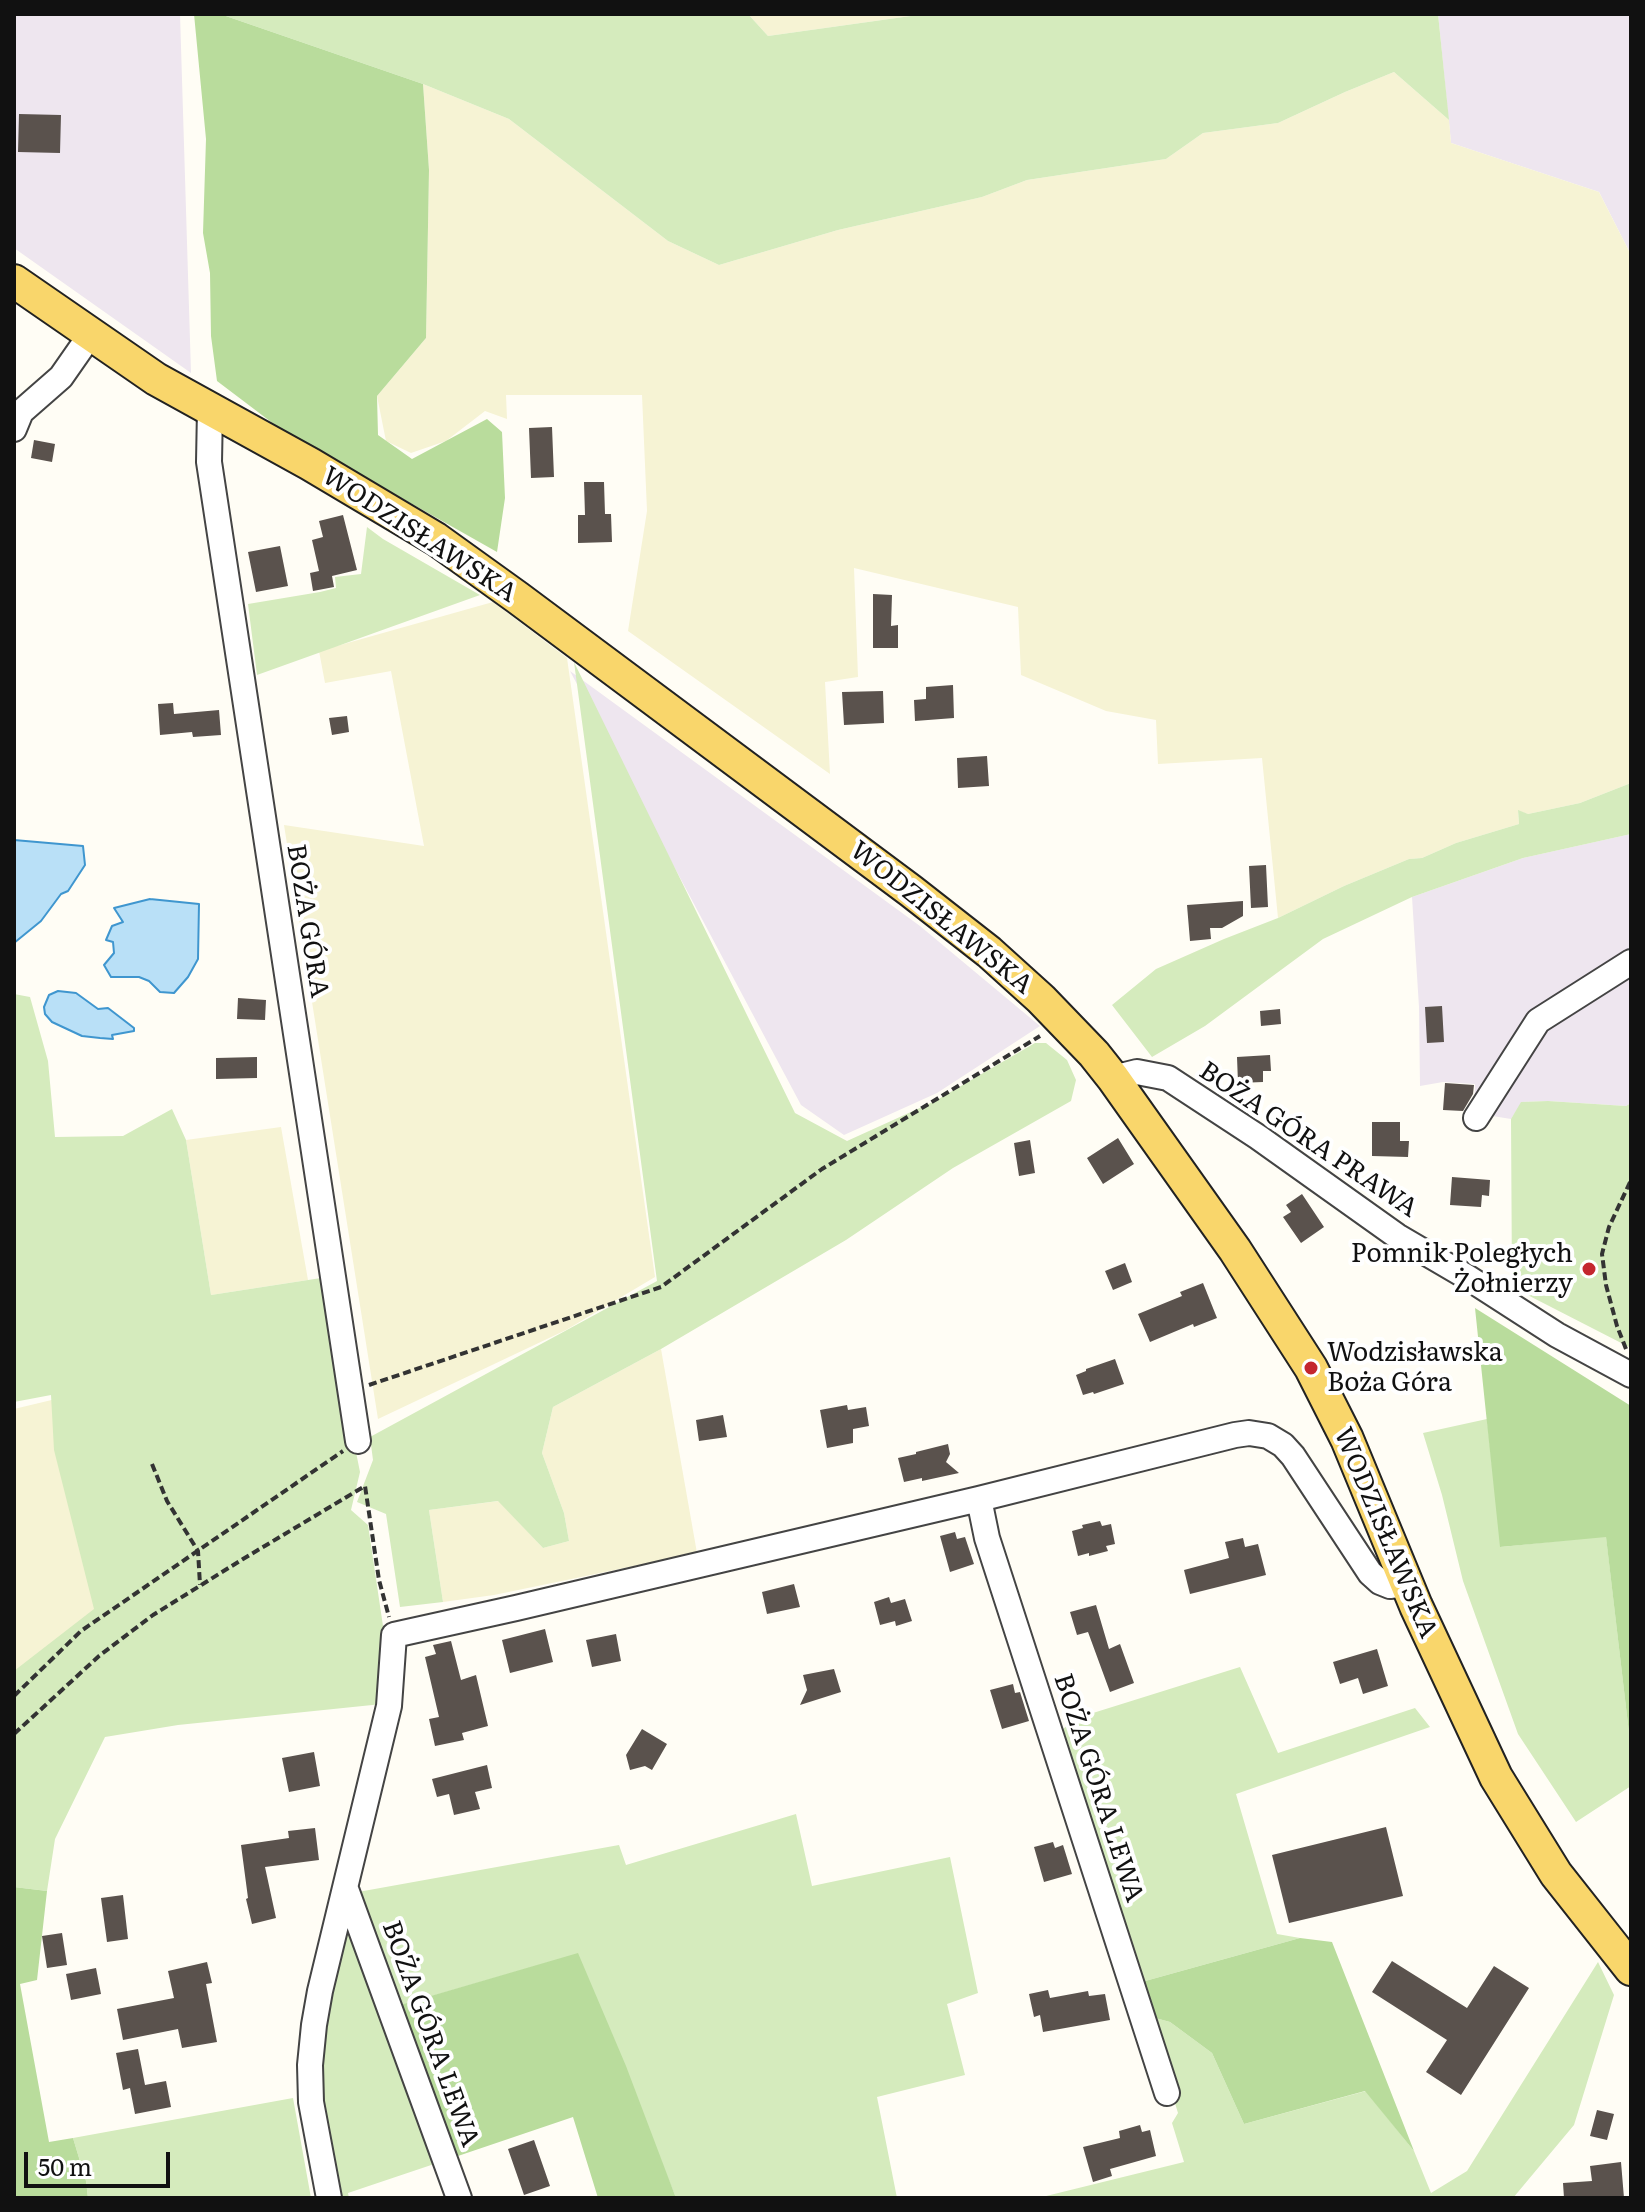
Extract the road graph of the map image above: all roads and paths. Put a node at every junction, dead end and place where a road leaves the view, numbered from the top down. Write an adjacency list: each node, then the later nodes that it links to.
1 (14, 281): 2 (main road, WODZISŁAWSKA)
2 (91, 334): 3 (main road, WODZISŁAWSKA); 4 (street)
3 (210, 409): 6 (main road, WODZISŁAWSKA); 13 (street, BOŻA GÓRA)
4 (14, 429)
5 (1631, 962): 8 (street)
6 (1063, 1022): 7 (main road, WODZISŁAWSKA); 12 (path)
7 (1113, 1078): 11 (street, BOŻA GÓRA PRAWA); 17 (main road, WODZISŁAWSKA)
8 (1476, 1118)
9 (1631, 1180): 10 (path)
10 (1626, 1350)
11 (1631, 1375)
12 (363, 1387)
13 (358, 1441): 16 (path)
14 (152, 1464): 16 (path)
15 (979, 1499): 17 (street); 19 (street); 24 (street, BOŻA GÓRA LEWA)
16 (198, 1551): 18 (path); 20 (path)
17 (1406, 1584): 23 (main road, WODZISŁAWSKA)
18 (200, 1585): 19 (path); 21 (path)
19 (394, 1635): 22 (street)
20 (14, 1696)
21 (14, 1734)
22 (346, 1889): 25 (street); 26 (street, BOŻA GÓRA LEWA)
23 (1631, 1969)
24 (1167, 2093)
25 (329, 2198)
26 (459, 2198)

